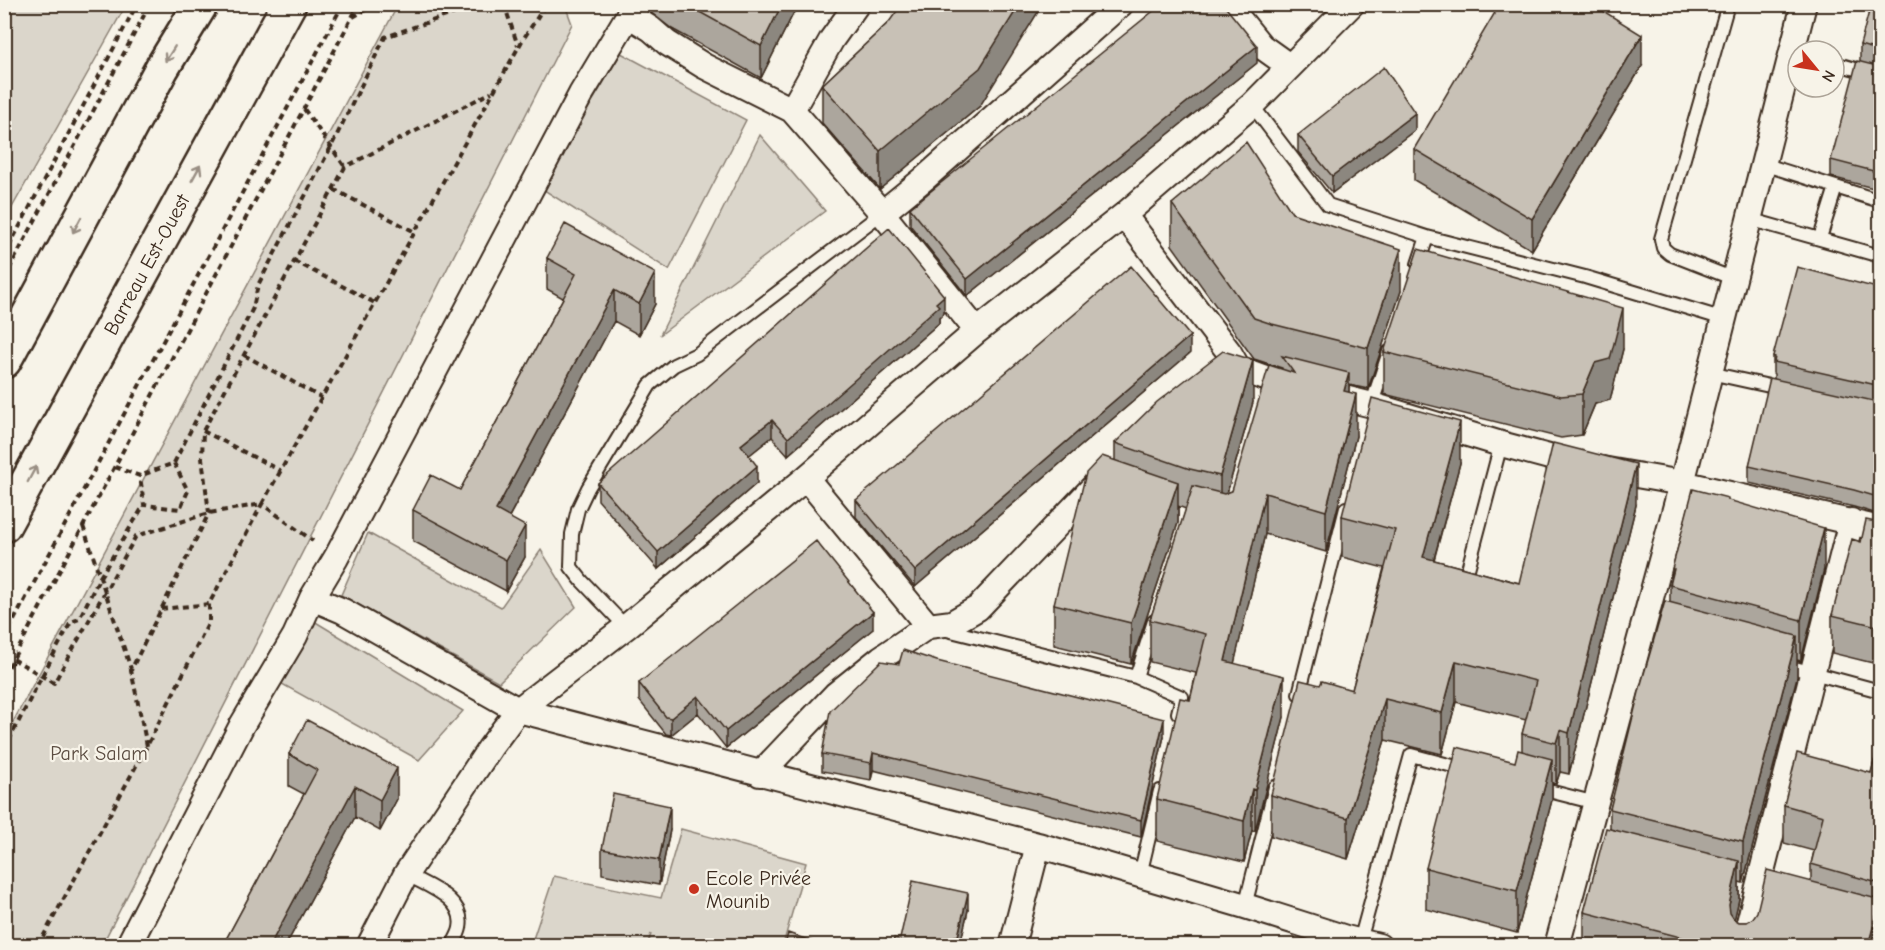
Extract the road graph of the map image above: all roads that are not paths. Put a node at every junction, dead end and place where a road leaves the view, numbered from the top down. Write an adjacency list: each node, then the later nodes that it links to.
1 (201, 4): 31 (main road, one-way to 31)
2 (289, 4): 41 (main road, Barreau Est-Ouest, one-way to 2)
3 (857, 4): 16 (street)
4 (1121, 4): 20 (street)
5 (1227, 4): 11 (street)
6 (1352, 4): 11 (street)
7 (1728, 4): 26 (lane)
8 (1804, 4): 10 (street)
9 (633, 6): 16 (street); 44 (street)
10 (1797, 39)
11 (1289, 66): 15 (street)
12 (1846, 66): 13 (lane)
13 (1881, 76)
14 (1786, 84): 17 (street)
15 (1252, 105): 21 (street); 23 (lane)
16 (792, 110): 20 (street)
17 (1763, 164): 18 (lane); 22 (street)
18 (1836, 187): 19 (lane); 24 (lane)
19 (1881, 201)
20 (882, 213): 29 (street); 47 (lane)
21 (1124, 215): 29 (street); 34 (street)
22 (1749, 219): 24 (lane); 26 (street)
23 (1428, 237): 27 (lane); 28 (lane)
24 (1820, 238): 25 (lane)
25 (1881, 256)
26 (1734, 279): 28 (street)
27 (1413, 282)
28 (1724, 319): 32 (street)
29 (977, 331): 37 (street)
30 (1394, 338): 34 (lane)
31 (4, 361)
32 (1710, 373): 33 (lane); 38 (street)
33 (1790, 391)
34 (1370, 411): 35 (street)
35 (1501, 444): 38 (street); 43 (lane)
36 (1119, 461): 46 (street)
37 (806, 478): 46 (street); 47 (street)
38 (1682, 483): 40 (street); 60 (street)
39 (1348, 496): 52 (lane)
40 (1851, 521): 42 (street); 49 (street)
41 (4, 525)
42 (1881, 529)
43 (1468, 569)
44 (312, 598): 53 (street); 66 (street)
45 (1158, 609): 50 (lane)
46 (928, 626): 50 (lane); 57 (street)
47 (626, 627): 53 (street)
48 (1767, 660): 49 (lane)
49 (1812, 672): 51 (lane); 71 (street)
50 (1136, 677): 54 (lane)
51 (1881, 691)
52 (1297, 701)
53 (518, 710): 57 (street); 62 (street)
54 (1174, 730)
55 (1280, 770): 64 (lane)
56 (1480, 773): 65 (lane)
57 (760, 774): 61 (street)
58 (1164, 775): 63 (lane)
59 (1527, 785): 60 (lane)
60 (1596, 803): 70 (street)
61 (1038, 845): 63 (street); 69 (street)
62 (406, 874): 67 (street); 68 (lane)
63 (1140, 874): 64 (street)
64 (1245, 906): 65 (street)
65 (1357, 942)
66 (128, 945)
67 (369, 945)
68 (452, 945)
69 (1012, 945)
70 (1557, 945)
71 (1743, 945)

